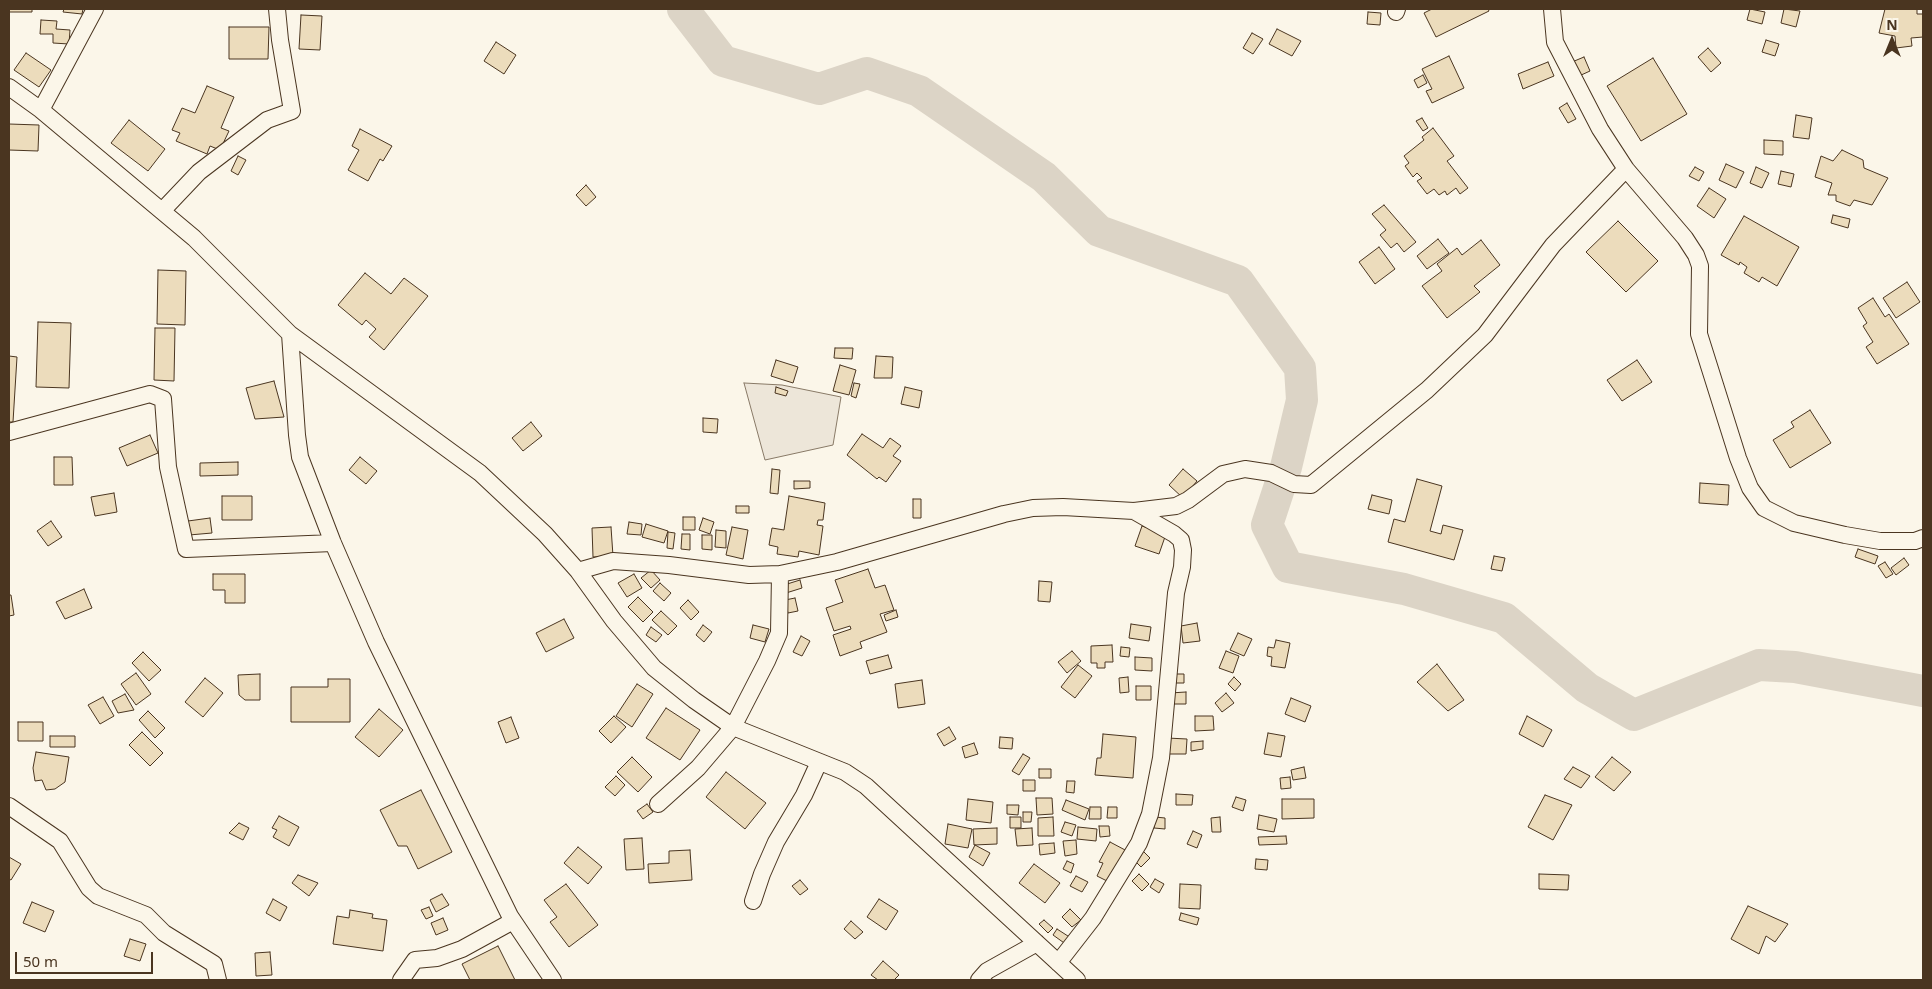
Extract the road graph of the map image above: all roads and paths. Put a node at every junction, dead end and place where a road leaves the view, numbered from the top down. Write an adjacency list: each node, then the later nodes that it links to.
1 (95, 9): 5 (street)
2 (277, 9): 7 (street)
3 (1552, 9): 6 (street)
4 (9, 87): 5 (street)
5 (40, 110): 7 (street)
6 (1626, 169): 10 (street); 11 (street)
7 (162, 211): 8 (street)
8 (290, 334): 12 (street); 13 (street)
9 (9, 432): 12 (street)
10 (1134, 511): 14 (street); 22 (street)
11 (1923, 538)
12 (333, 543): 20 (street)
13 (578, 570): 14 (street); 15 (street)
14 (780, 574): 15 (street)
15 (732, 727): 16 (street); 17 (street)
16 (819, 762): 19 (street); 21 (street)
17 (658, 804)
18 (9, 806): 23 (street)
19 (753, 901)
20 (513, 921): 24 (street); 25 (street)
21 (1036, 943): 22 (street); 26 (street)
22 (1058, 963): 27 (street)
23 (218, 980)
24 (401, 980)
25 (553, 980)
26 (979, 980)
27 (1077, 980)

